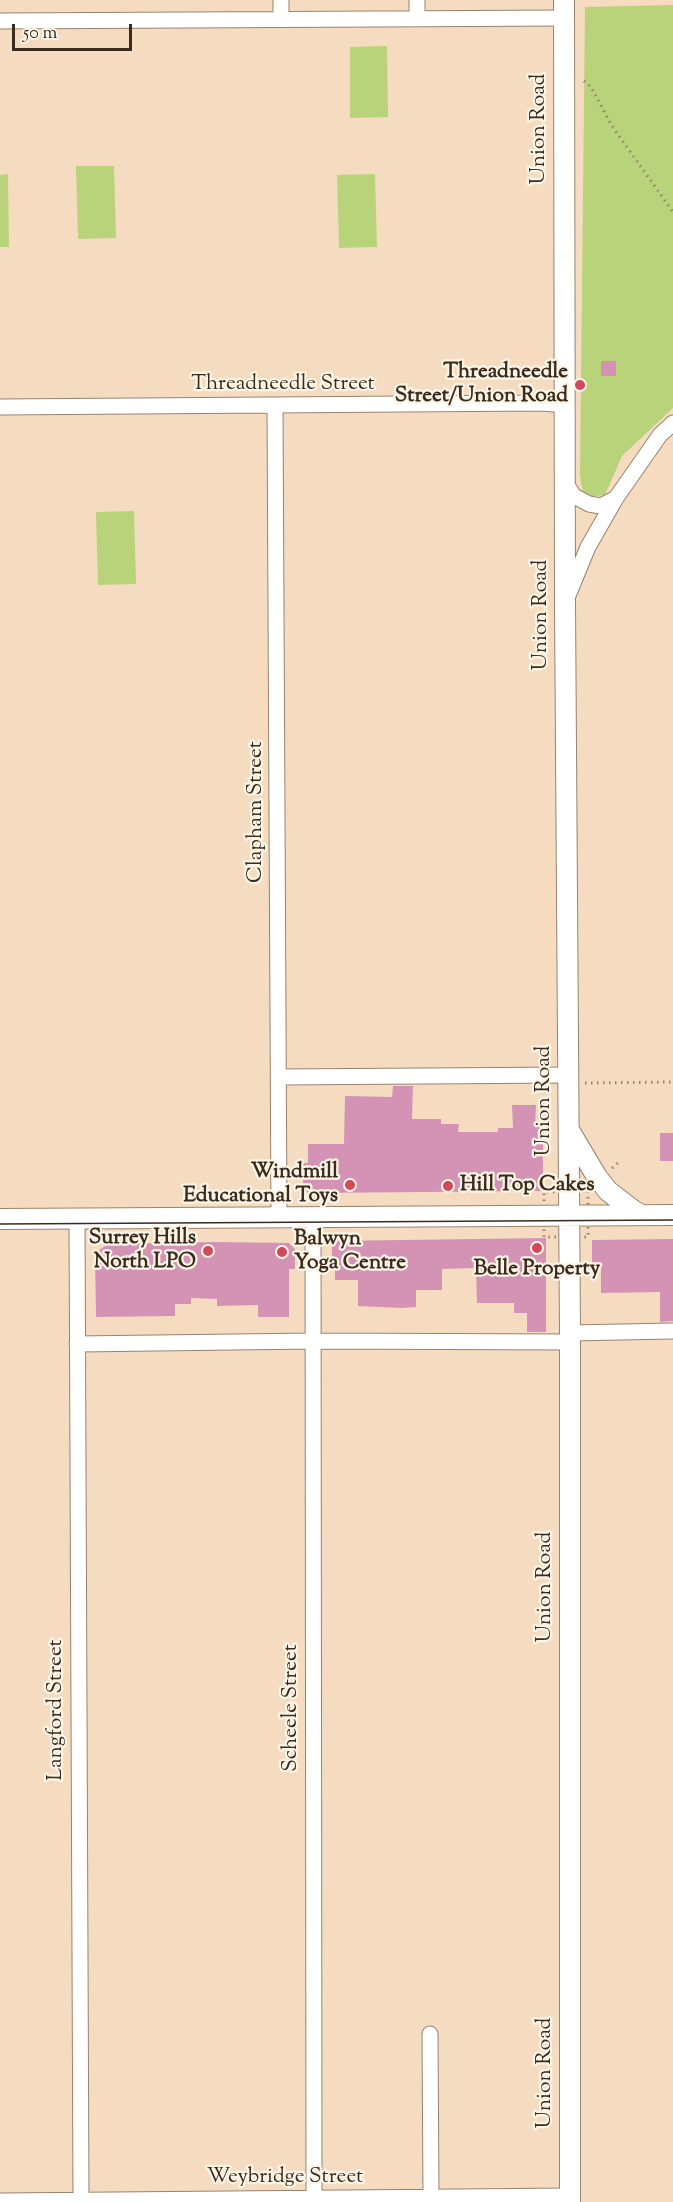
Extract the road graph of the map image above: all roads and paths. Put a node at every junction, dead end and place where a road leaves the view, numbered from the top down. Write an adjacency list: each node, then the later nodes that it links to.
1 (281, 0): 4 (street)
2 (417, 0): 5 (street)
3 (564, 9): 5 (street); 9 (main road, Union Road)
4 (281, 18): 5 (street); 6 (street)
5 (417, 18)
6 (0, 21)
7 (584, 81): 8 (path)
8 (673, 212)
9 (566, 405): 10 (street, Threadneedle Street); 13 (main road, Union Road)
10 (275, 406): 11 (street, Threadneedle Street); 16 (street, Clapham Street)
11 (0, 407)
12 (673, 423): 14 (street)
13 (566, 484): 14 (street); 15 (main road, Union Road)
14 (616, 498): 15 (street)
15 (565, 603): 17 (main road, Union Road)
16 (279, 1077): 17 (street); 23 (street, Clapham Street)
17 (569, 1079): 18 (path); 19 (main road, Union Road)
18 (673, 1082)
19 (569, 1130): 20 (main road); 22 (main road, Union Road)
20 (643, 1215): 21 (main road); 22 (main road)
21 (673, 1215)
22 (569, 1216): 24 (main road); 28 (main road, Union Road)
23 (279, 1218): 24 (main road); 25 (main road)
24 (313, 1218): 29 (street, Scheele Street)
25 (77, 1219): 26 (main road); 30 (street, Langford Street)
26 (0, 1220)
27 (673, 1331): 28 (street)
28 (570, 1337): 29 (street); 34 (main road, Union Road)
29 (313, 1341): 30 (street); 33 (street, Scheele Street)
30 (77, 1344): 36 (street, Langford Street)
31 (430, 2034): 32 (street)
32 (431, 2198): 33 (street, Weybridge Street); 34 (street, Weybridge Street)
33 (314, 2199): 36 (street, Weybridge Street)
34 (570, 2199)
35 (0, 2201): 36 (street, Weybridge Street)
36 (88, 2201)

